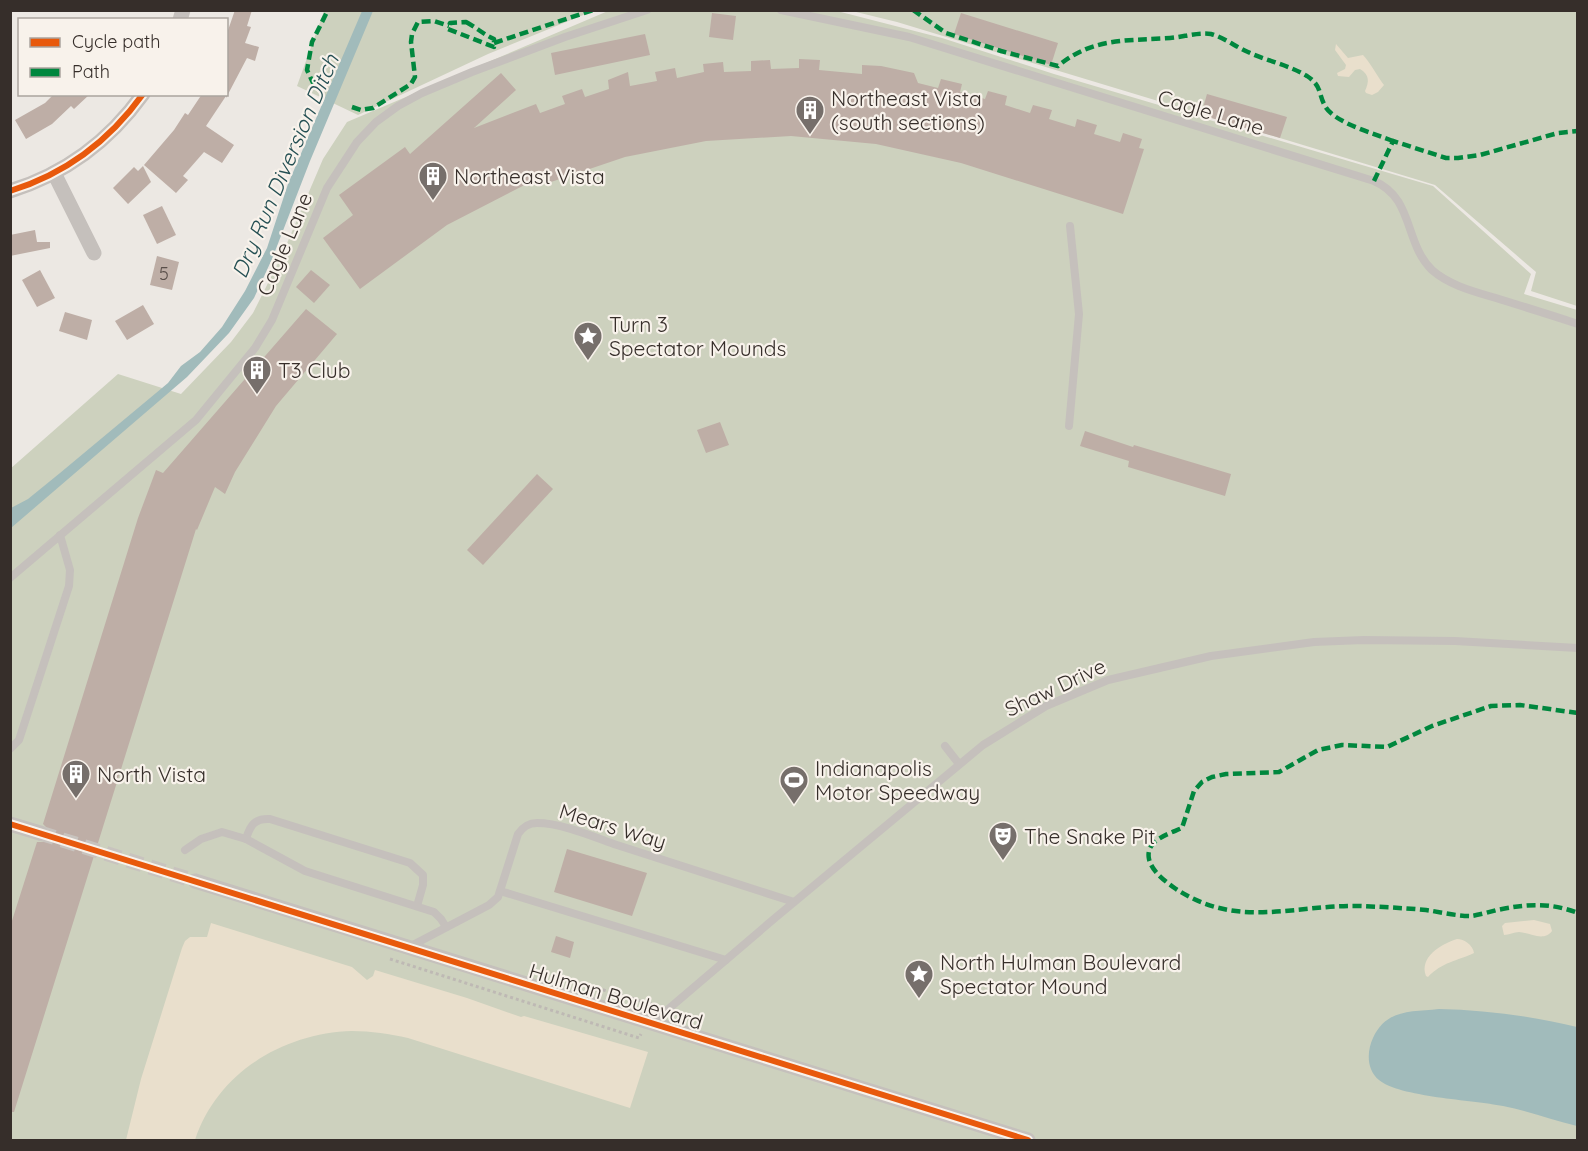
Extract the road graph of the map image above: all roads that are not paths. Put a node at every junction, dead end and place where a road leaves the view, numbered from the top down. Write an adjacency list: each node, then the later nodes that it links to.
1 (647, 10): 10 (lane, Cagle Lane)
2 (781, 10): 8 (lane, Cagle Lane)
3 (142, 96): 4 (street)
4 (54, 173): 5 (street); 7 (street)
5 (10, 191)
6 (1070, 226): 9 (lane)
7 (94, 253)
8 (1578, 324)
9 (1069, 426)
10 (60, 536): 11 (lane, Cagle Lane); 14 (lane)
11 (10, 578)
12 (1578, 648): 15 (lane, Shaw Drive)
13 (945, 746): 15 (lane)
14 (10, 749)
15 (959, 764): 22 (lane, Shaw Drive)
16 (10, 824): 17 (street)
17 (40, 833)
18 (246, 839): 19 (lane); 23 (lane); 23 (lane)
19 (185, 850)
20 (195, 881): 25 (street, Hulman Boulevard)
21 (500, 891): 22 (lane, Mears Way); 24 (lane); 26 (lane)
22 (794, 902): 26 (lane, Shaw Drive)
23 (417, 906): 24 (lane)
24 (446, 927): 25 (lane)
25 (407, 948): 27 (street, Hulman Boulevard)
26 (726, 960): 27 (lane, Shaw Drive)
27 (651, 1024): 28 (street, Hulman Boulevard)
28 (1028, 1140)

